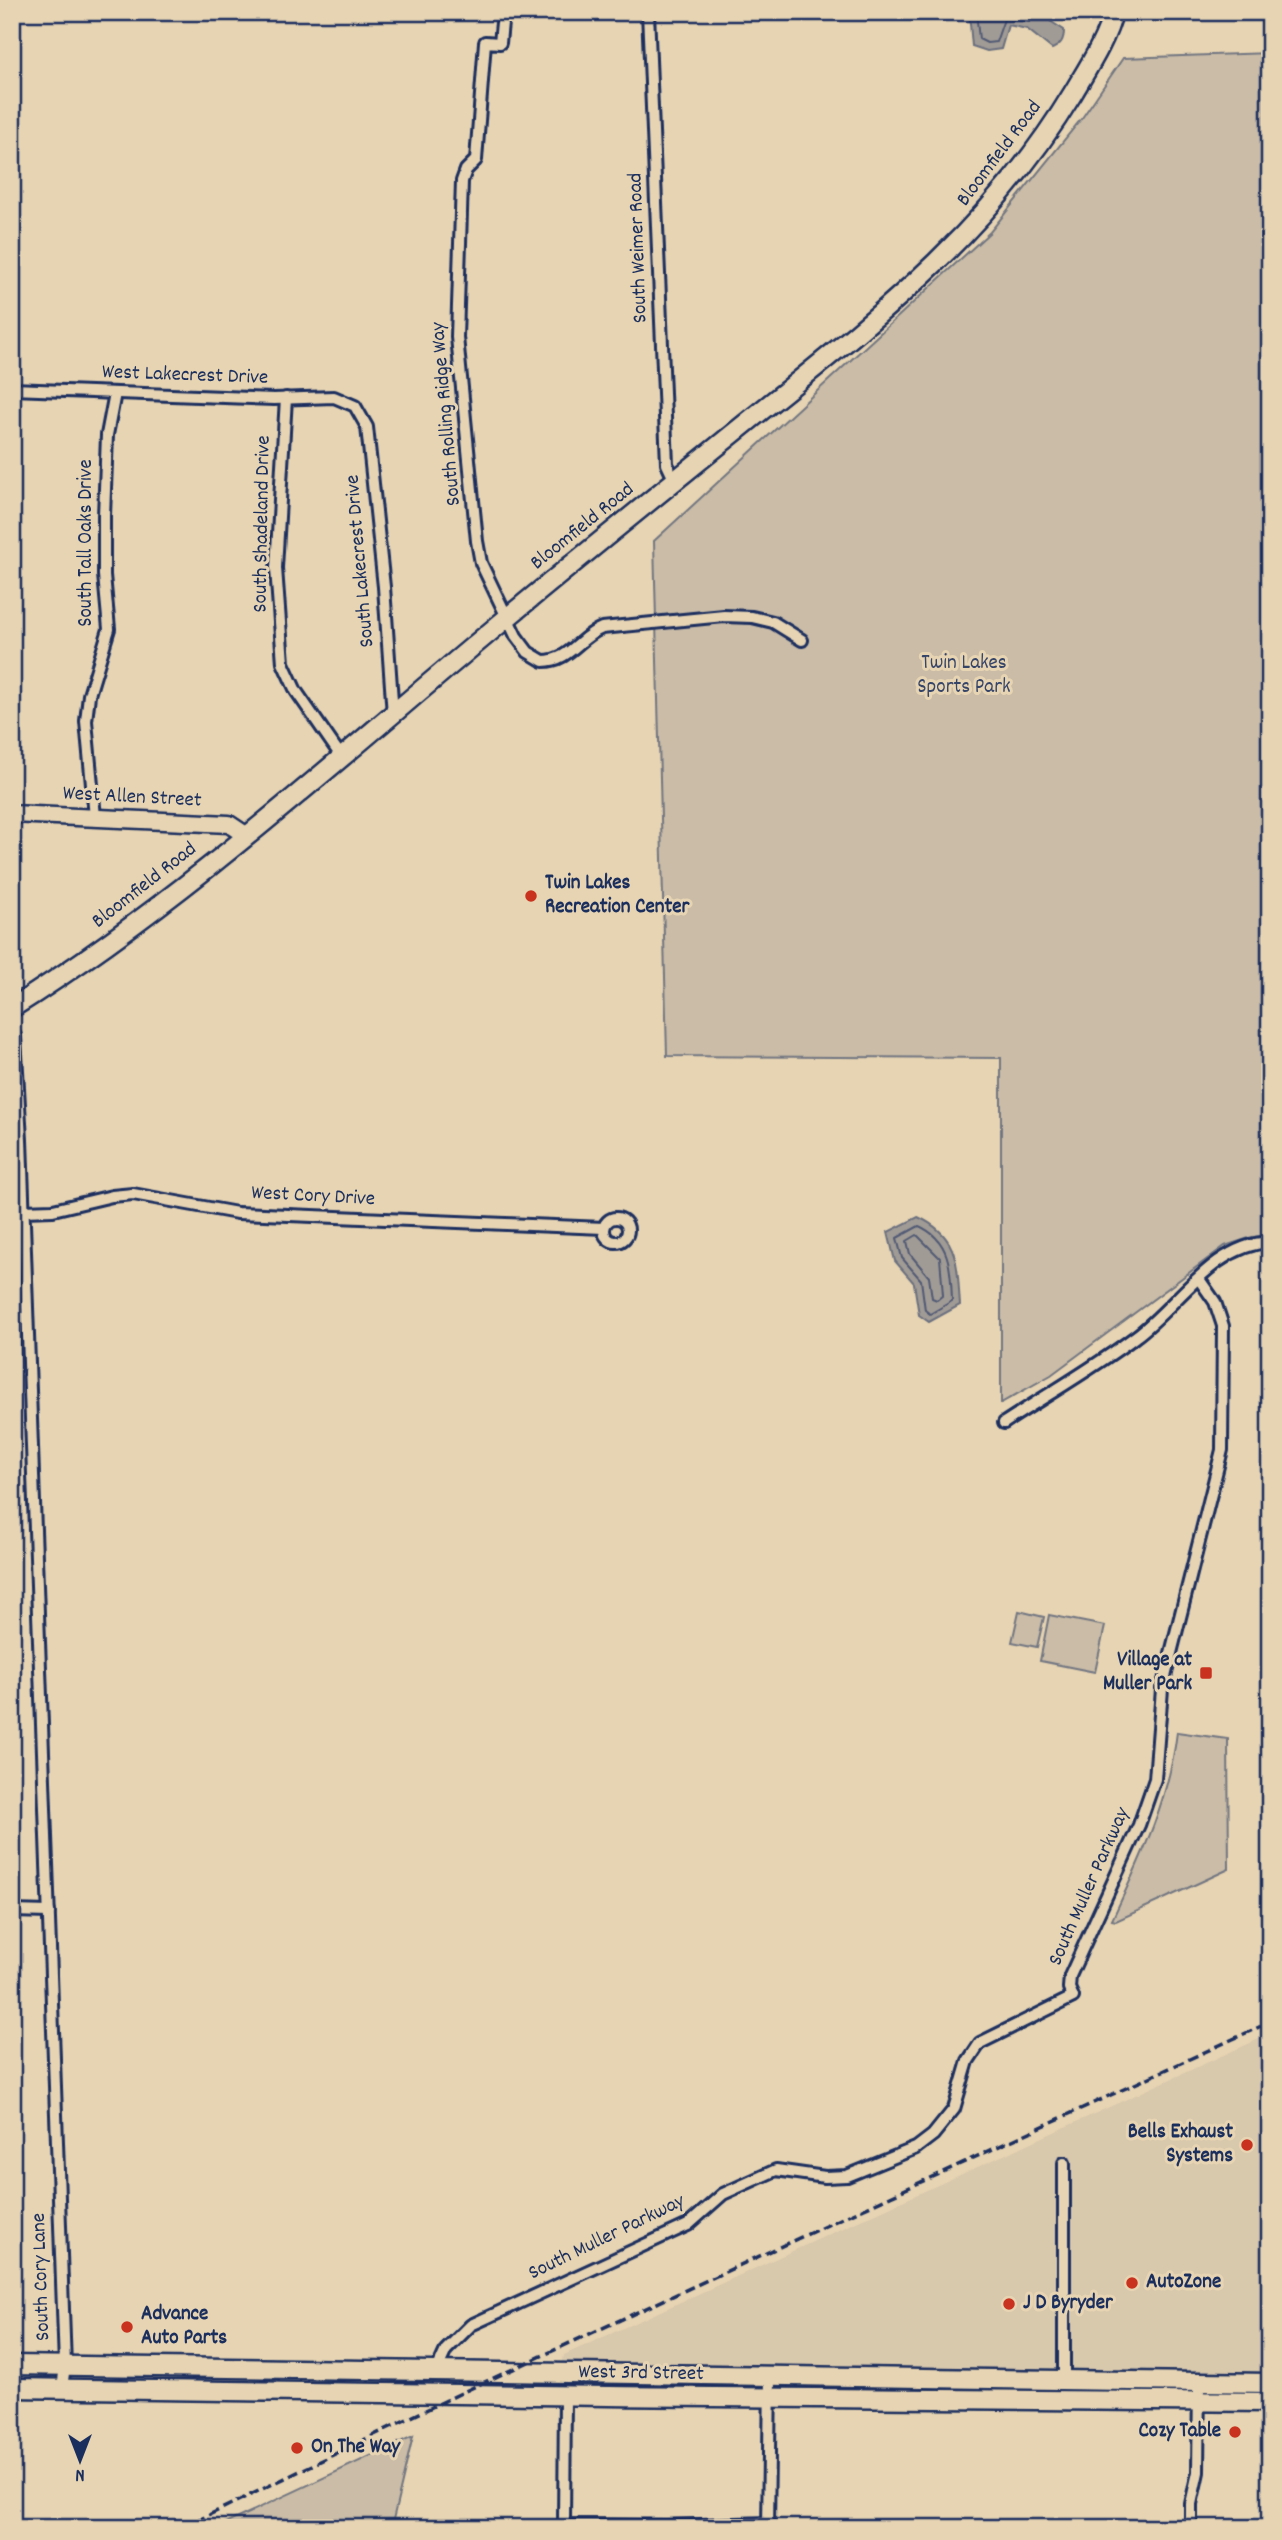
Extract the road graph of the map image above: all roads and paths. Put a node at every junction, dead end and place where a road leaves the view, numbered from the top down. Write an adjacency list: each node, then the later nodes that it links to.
1 (503, 12): 9 (street, South Rolling Ridge Way)
2 (649, 12): 8 (street, South Weimer Road)
3 (1115, 14): 8 (main road, Bloomfield Road)
4 (12, 389): 5 (street, West Lakecrest Drive)
5 (115, 393): 6 (street, West Lakecrest Drive); 14 (street, South Tall Oaks Drive)
6 (286, 398): 7 (street, West Lakecrest Drive); 12 (street, South Shadeland Drive)
7 (355, 406): 11 (street, South Lakecrest Drive)
8 (675, 481): 9 (main road, Bloomfield Road)
9 (507, 618): 10 (street); 11 (main road, Bloomfield Road)
10 (802, 640)
11 (393, 715): 12 (main road, Bloomfield Road)
12 (343, 758): 15 (main road, Bloomfield Road)
13 (12, 814): 14 (street, West Allen Street)
14 (95, 817): 15 (street, West Allen Street)
15 (247, 836): 16 (main road, Bloomfield Road)
16 (12, 1008)
17 (12, 1031): 18 (street, South Cory Lane)
18 (23, 1212): 19 (street, West Cory Drive); 24 (street, South Cory Lane)
19 (604, 1228)
20 (1270, 1242): 21 (street)
21 (1199, 1279): 22 (street); 28 (street, South Muller Parkway)
22 (1004, 1423)
23 (12, 1911): 24 (street)
24 (49, 1912): 27 (street, South Cory Lane)
25 (1064, 2163): 31 (street)
26 (12, 2365): 27 (main road, West 3rd Street)
27 (65, 2365): 28 (main road, West 3rd Street); 35 (street, South Cory Lane)
28 (436, 2372): 29 (main road, West 3rd Street); 36 (main road)
29 (770, 2377): 30 (main road, West 3rd Street); 39 (street)
30 (914, 2378): 31 (main road, West 3rd Street); 38 (main road)
31 (1064, 2380): 32 (main road, West 3rd Street)
32 (1199, 2382): 33 (main road, West 3rd Street); 40 (street)
33 (1270, 2383)
34 (12, 2388): 35 (main road, West 3rd Street)
35 (62, 2389): 36 (main road, West 3rd Street)
36 (330, 2392): 37 (main road, West 3rd Street)
37 (565, 2395): 39 (main road, West 3rd Street); 42 (street)
38 (914, 2398): 39 (main road, West 3rd Street); 40 (main road, West 3rd Street)
39 (770, 2399): 42 (street)
40 (1199, 2401): 41 (main road, West 3rd Street); 43 (street)
41 (1270, 2402)
42 (768, 2525)
43 (1191, 2528)

